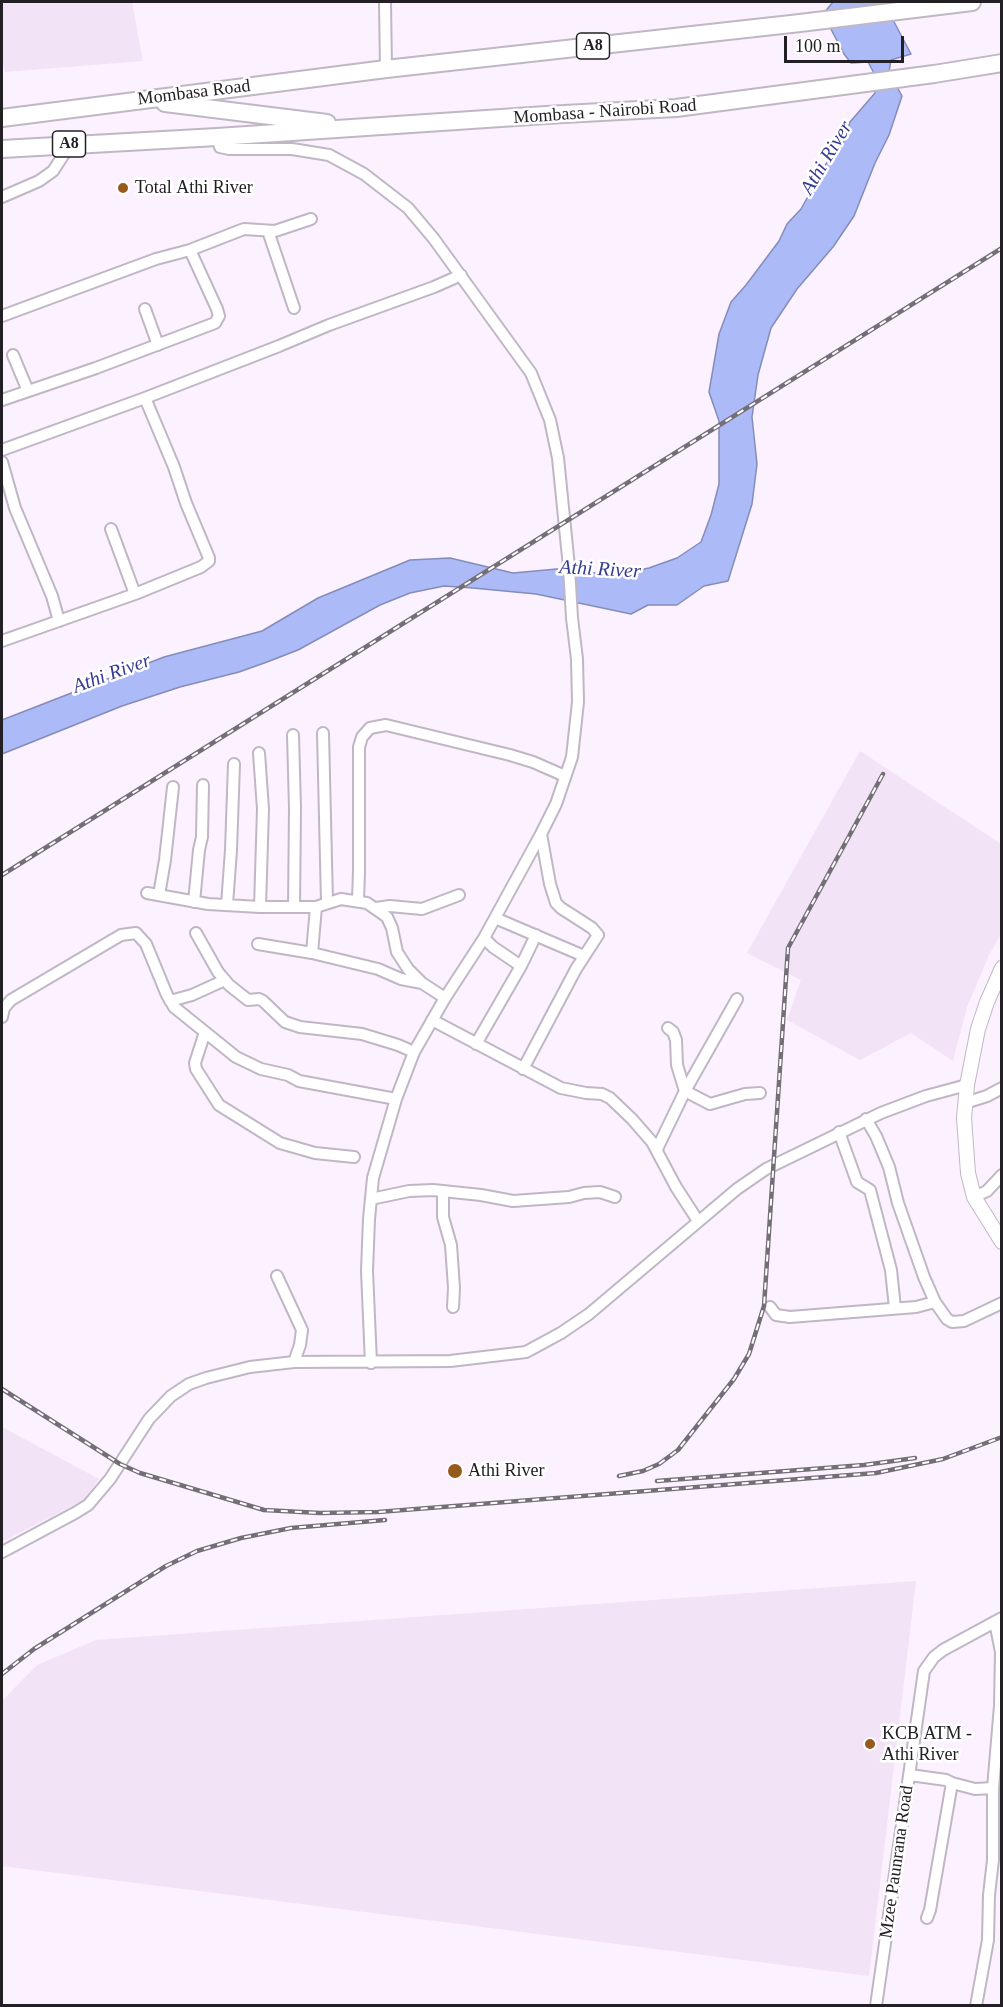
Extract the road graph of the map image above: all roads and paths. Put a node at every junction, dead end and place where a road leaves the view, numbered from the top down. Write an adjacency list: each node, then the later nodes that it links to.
1 (385, 2): 4 (street)
2 (972, 2): 4 (highway, A8)
3 (1002, 63): 7 (highway, Mombasa - Nairobi Road / A8)
4 (386, 69): 5 (highway, Mombasa Road / A8)
5 (140, 100): 6 (highway, Mombasa Road / A8); 7 (highway)
6 (2, 118)
7 (369, 128): 8 (highway, A8)
8 (216, 137): 9 (highway, A8); 15 (street)
9 (64, 144): 10 (highway, A8); 11 (street)
10 (2, 149)
11 (2, 197)
12 (311, 219): 13 (street)
13 (268, 231): 14 (street); 16 (street)
14 (190, 250): 18 (street); 19 (street)
15 (461, 275): 22 (street); 34 (street)
16 (294, 308)
17 (145, 309): 19 (street)
18 (2, 316)
19 (158, 345): 21 (street)
20 (12, 355): 21 (street)
21 (28, 391): 23 (street)
22 (145, 398): 24 (street); 27 (street)
23 (2, 400)
24 (2, 450)
25 (2, 462): 28 (street)
26 (111, 529): 27 (street)
27 (135, 594): 28 (street)
28 (59, 621): 29 (street)
29 (2, 641)
30 (323, 733): 44 (street)
31 (293, 735): 45 (street)
32 (259, 753): 46 (street)
33 (234, 764): 43 (street)
34 (565, 776): 37 (street); 41 (street)
35 (203, 785): 42 (street)
36 (173, 787): 39 (street)
37 (541, 834): 48 (street); 54 (street)
38 (147, 893): 39 (street)
39 (159, 895): 42 (street)
40 (459, 895): 47 (street)
41 (358, 900): 44 (street); 47 (street)
42 (194, 902): 43 (street)
43 (227, 904): 46 (street)
44 (322, 905): 45 (street); 53 (street)
45 (294, 907): 46 (street)
46 (260, 908)
47 (376, 908): 58 (street)
48 (495, 918): 50 (street); 51 (street)
49 (196, 933): 57 (street)
50 (536, 935): 54 (street); 55 (street)
51 (484, 938): 55 (street); 59 (street)
52 (258, 944): 53 (street)
53 (312, 953): 58 (street)
54 (584, 956): 68 (street)
55 (521, 966): 66 (street)
56 (1002, 968): 69 (main road)
57 (225, 980): 61 (street); 67 (street)
58 (422, 983): 59 (street)
59 (445, 998): 63 (street)
60 (737, 999): 71 (street)
61 (171, 1001): 62 (street); 65 (street)
62 (2, 1017)
63 (432, 1020): 66 (street); 67 (street)
64 (668, 1028): 71 (street)
65 (205, 1032): 73 (street); 78 (street)
66 (477, 1044): 68 (street)
67 (414, 1052): 73 (street)
68 (523, 1069): 77 (street)
69 (967, 1084): 74 (main road); 75 (street)
70 (1002, 1088): 74 (street)
71 (685, 1091): 72 (street); 77 (street)
72 (760, 1093)
73 (396, 1099): 83 (street)
74 (965, 1103): 82 (main road)
75 (866, 1119): 76 (street); 87 (street)
76 (839, 1132): 84 (street); 91 (street)
77 (657, 1149): 84 (street)
78 (354, 1157)
79 (1002, 1175): 82 (street)
80 (443, 1191): 81 (street); 83 (street); 90 (street)
81 (615, 1197)
82 (974, 1197): 85 (main road)
83 (371, 1199): 93 (street)
84 (698, 1221): 93 (street)
85 (1002, 1242)
86 (277, 1276): 92 (street)
87 (935, 1302): 88 (street); 91 (street)
88 (1002, 1303)
89 (770, 1306): 91 (street)
90 (453, 1307)
91 (895, 1308)
92 (294, 1362): 93 (street); 94 (street)
93 (371, 1363)
94 (2, 1552)
95 (998, 1620): 96 (street, Mzee Paunrana Road); 98 (street)
96 (910, 1775): 97 (street); 100 (street, Mzee Paunrana Road)
97 (952, 1783): 98 (street); 99 (street)
98 (993, 1788): 101 (street)
99 (927, 1918)
100 (876, 2006)
101 (976, 2006)

